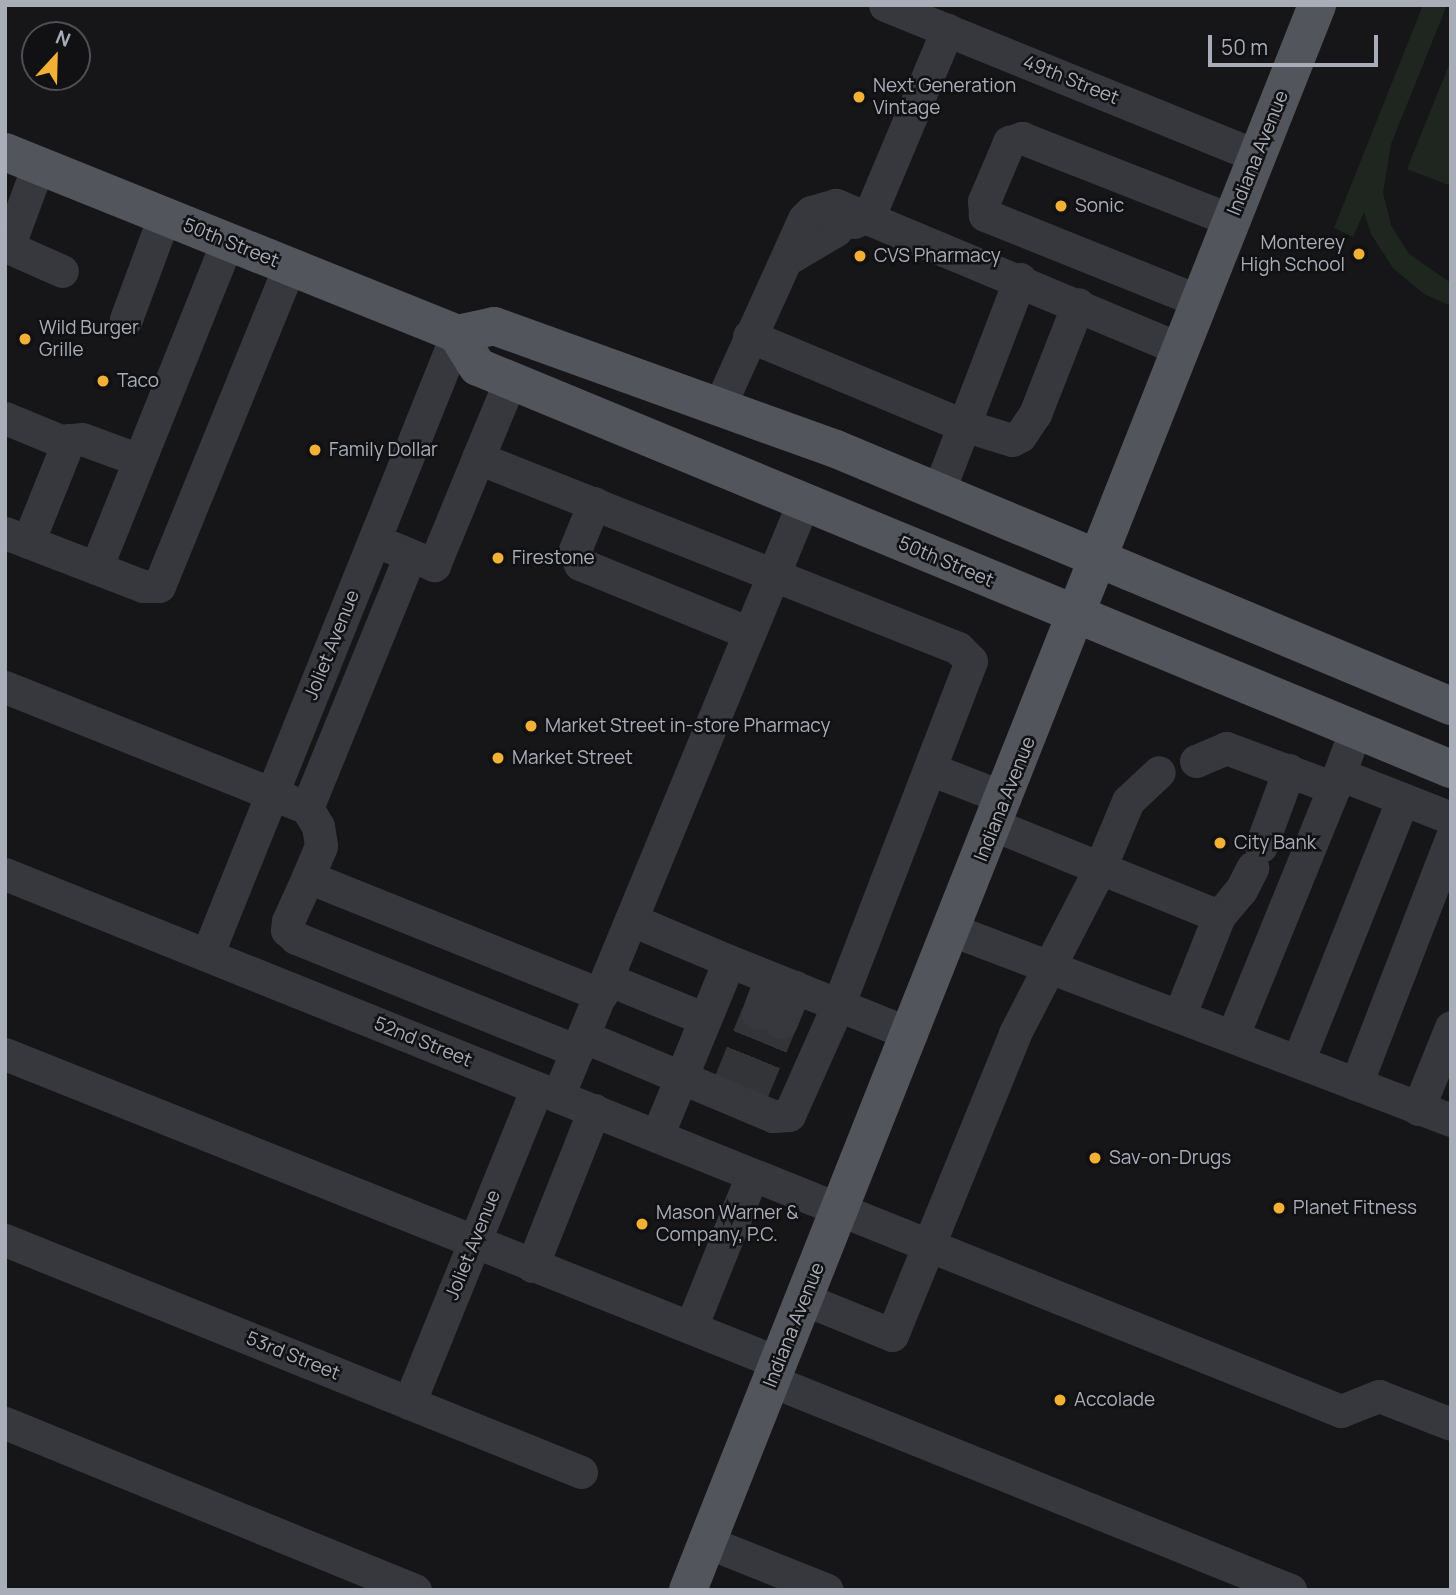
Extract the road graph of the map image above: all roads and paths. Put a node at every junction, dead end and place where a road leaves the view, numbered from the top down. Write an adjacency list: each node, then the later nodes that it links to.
1 (885, 5): 3 (street, 49th Street)
2 (1308, 8): 4 (main road, Indiana Avenue)
3 (947, 30): 4 (street, 49th Street); 8 (street)
4 (1256, 156): 7 (main road, Indiana Avenue)
5 (22, 159): 6 (main road, 50th Street); 10 (street)
6 (164, 217): 9 (main road, 50th Street); 17 (street)
7 (1231, 220): 12 (street); 15 (main road, Indiana Avenue)
8 (853, 223): 14 (street); 19 (street)
9 (227, 242): 11 (main road, 50th Street); 27 (street)
10 (7, 247): 13 (street)
11 (289, 267): 18 (main road, 50th Street); 35 (street)
12 (1115, 267): 15 (street); 16 (street)
13 (62, 271)
14 (1020, 279): 16 (street); 24 (street)
15 (1199, 301): 20 (main road, Indiana Avenue)
16 (1088, 309): 20 (street); 24 (street)
17 (126, 319)
18 (457, 334): 21 (main road, 50th Street); 22 (main road); 32 (street, Joliet Avenue)
19 (749, 337): 22 (street); 24 (street)
20 (1180, 349): 34 (main road, Indiana Avenue)
21 (510, 381): 26 (street); 30 (main road, 50th Street)
22 (719, 407): 28 (main road)
23 (7, 424): 25 (street)
24 (963, 425): 28 (street)
25 (69, 440): 27 (street); 31 (street)
26 (478, 458): 29 (street); 33 (street)
27 (139, 460): 35 (street)
28 (939, 490): 34 (main road)
29 (594, 503): 36 (street); 38 (street)
30 (803, 503): 36 (street, Joliet Avenue); 37 (main road, 50th Street)
31 (17, 538): 35 (street)
32 (374, 540): 33 (street); 48 (street, Joliet Avenue)
33 (410, 555): 50 (street)
34 (1098, 557): 37 (main road, Indiana Avenue); 40 (main road)
35 (96, 568)
36 (772, 573): 38 (street, Joliet Avenue); 43 (street)
37 (1076, 616): 41 (main road, 50th Street); 51 (main road, Indiana Avenue)
38 (747, 632): 60 (street, Joliet Avenue)
39 (5, 687): 48 (street)
40 (1451, 706)
41 (1355, 731): 44 (main road, 50th Street); 47 (street)
42 (1196, 761): 45 (street)
43 (930, 769): 51 (street); 67 (street)
44 (1451, 769)
45 (1289, 770): 47 (street); 54 (street)
46 (1159, 772): 56 (street)
47 (1336, 781): 49 (street); 55 (street)
48 (272, 794): 50 (street); 62 (street, Joliet Avenue)
49 (1403, 799): 52 (street); 76 (street)
50 (307, 808): 58 (street)
51 (1000, 812): 56 (street); 61 (main road, Indiana Avenue)
52 (1451, 818)
53 (1451, 839): 78 (street)
54 (1260, 849): 55 (street); 59 (street)
55 (1309, 849): 73 (street)
56 (1100, 868): 59 (street); 64 (street)
57 (5, 874): 62 (street, 52nd Street)
58 (308, 877): 66 (street); 74 (street)
59 (1219, 916): 68 (street)
60 (632, 920): 63 (street); 66 (street, Joliet Avenue)
61 (952, 930): 64 (street); 72 (main road, Indiana Avenue)
62 (207, 955): 79 (street, 52nd Street)
63 (729, 961): 65 (street); 70 (street)
64 (1047, 965): 68 (street); 88 (street)
65 (783, 982): 67 (street); 69 (street)
66 (604, 987): 70 (street); 74 (street, Joliet Avenue)
67 (838, 1005): 72 (street); 77 (street)
68 (1181, 1014): 73 (street)
69 (770, 1017)
70 (705, 1019): 77 (street)
71 (1451, 1027): 80 (street)
72 (911, 1034): 85 (main road, Indiana Avenue)
73 (1233, 1035): 76 (street)
74 (580, 1043): 77 (street); 79 (street, Joliet Avenue)
75 (5, 1054): 87 (street)
76 (1298, 1061): 78 (street)
77 (681, 1076): 83 (street)
78 (1356, 1084): 80 (street)
79 (547, 1092): 81 (street, 52nd Street); 87 (street, Joliet Avenue)
80 (1418, 1109): 82 (street)
81 (594, 1110): 83 (street, 52nd Street); 89 (street)
82 (1451, 1120)
83 (657, 1136): 84 (street, 52nd Street)
84 (752, 1175): 85 (street, 52nd Street); 91 (street)
85 (841, 1211): 88 (street, 52nd Street); 90 (main road, Indiana Avenue)
86 (5, 1240): 93 (street, 53rd Street)
87 (474, 1243): 89 (street); 93 (street, Joliet Avenue)
88 (928, 1246): 90 (street); 95 (street, 52nd Street)
89 (532, 1266): 91 (street)
90 (804, 1299): 92 (main road, Indiana Avenue)
91 (691, 1328): 92 (street)
92 (776, 1372): 97 (main road, Indiana Avenue); 101 (street)
93 (409, 1403): 96 (street, 53rd Street)
94 (5, 1423): 98 (street)
95 (1451, 1424)
96 (581, 1472)
97 (707, 1542): 99 (main road, Indiana Avenue); 100 (street)
98 (415, 1590)
99 (688, 1590)
100 (827, 1590)
101 (1290, 1590)

